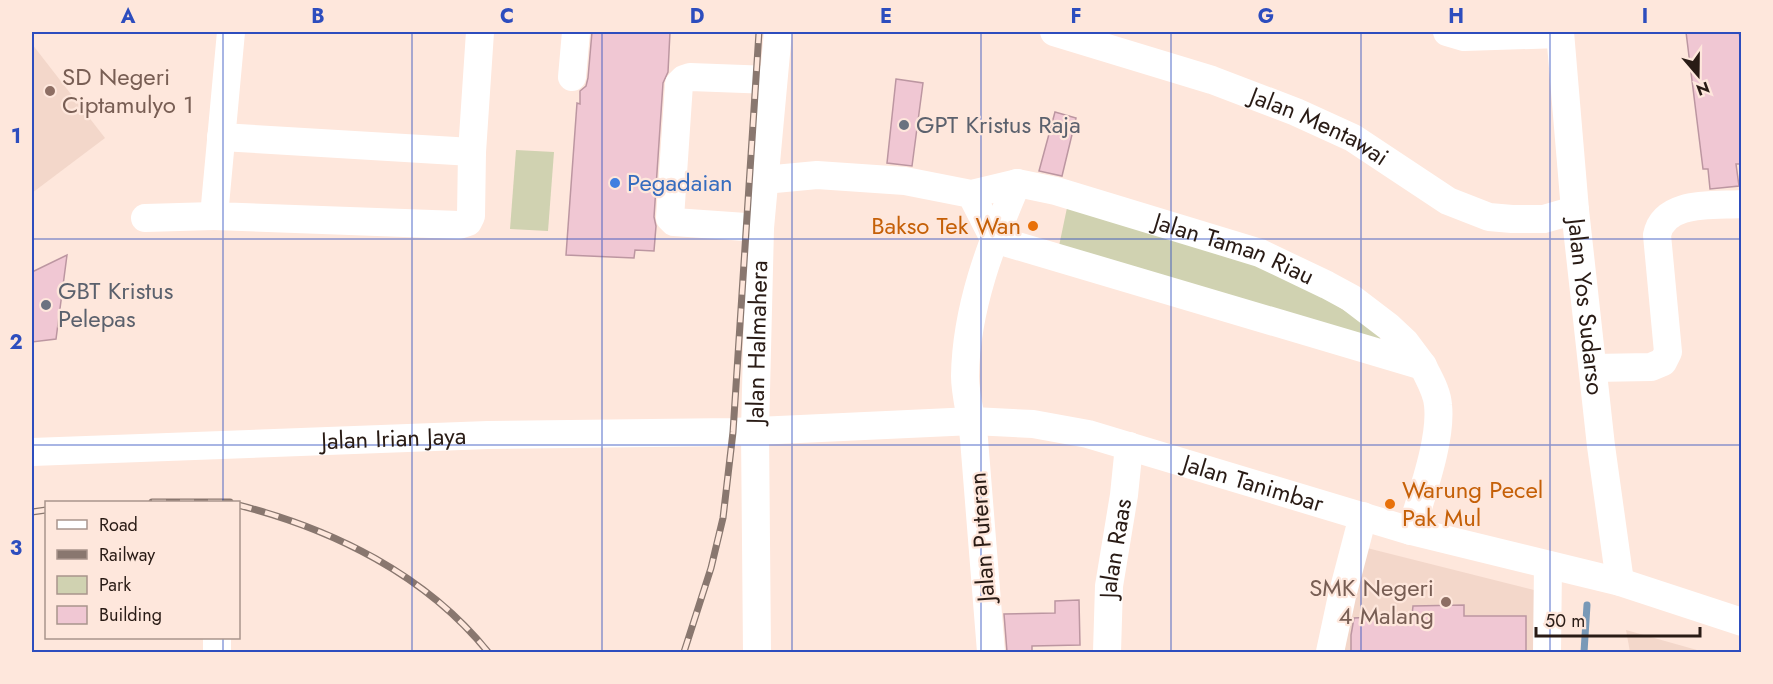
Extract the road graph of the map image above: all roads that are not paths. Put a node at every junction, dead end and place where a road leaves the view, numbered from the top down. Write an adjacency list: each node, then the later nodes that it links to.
1 (231, 32): 10 (street)
2 (480, 32): 11 (street)
3 (576, 32): 8 (street)
4 (778, 32): 9 (street, Jalan Halmahera)
5 (1054, 32): 16 (street, Jalan Mentawai)
6 (1447, 32): 7 (street)
7 (1560, 33): 16 (street, Jalan Yos Sudarso)
8 (572, 77)
9 (773, 80): 12 (street, Jalan Halmahera); 19 (street)
10 (221, 138): 11 (street); 17 (street)
11 (472, 152): 17 (street)
12 (764, 180): 14 (street, Jalan Taman Riau); 19 (street, Jalan Halmahera)
13 (1017, 183): 14 (street, Jalan Taman Riau); 20 (street); 21 (street, Jalan Taman Riau)
14 (971, 194): 20 (street)
15 (1742, 204): 22 (street)
16 (1575, 210): 22 (street, Jalan Yos Sudarso)
17 (214, 216): 18 (street)
18 (145, 218)
19 (760, 228): 24 (street, Jalan Halmahera)
20 (994, 238): 21 (street); 23 (street, Jalan Puteran)
21 (1423, 366): 28 (street, Jalan Taman Riau)
22 (1593, 368): 30 (street, Jalan Yos Sudarso)
23 (973, 421): 24 (street, Jalan Tanimbar); 25 (street, Jalan Tanimbar); 33 (street, Jalan Puteran)
24 (755, 431): 26 (street, Jalan Irian Jaya); 32 (street, Jalan Halmahera)
25 (1129, 446): 27 (street, Jalan Tanimbar); 34 (street, Jalan Raas)
26 (32, 452)
27 (1363, 516): 28 (street, Jalan Tanimbar); 36 (street)
28 (1411, 531): 29 (street, Jalan Tanimbar)
29 (1548, 565): 30 (street, Jalan Tanimbar); 37 (street)
30 (1620, 582): 31 (street, Jalan Tanimbar)
31 (1742, 622)
32 (757, 652)
33 (990, 652)
34 (1107, 652)
35 (1311, 652): 36 (street)
36 (1330, 652)
37 (1547, 652)

